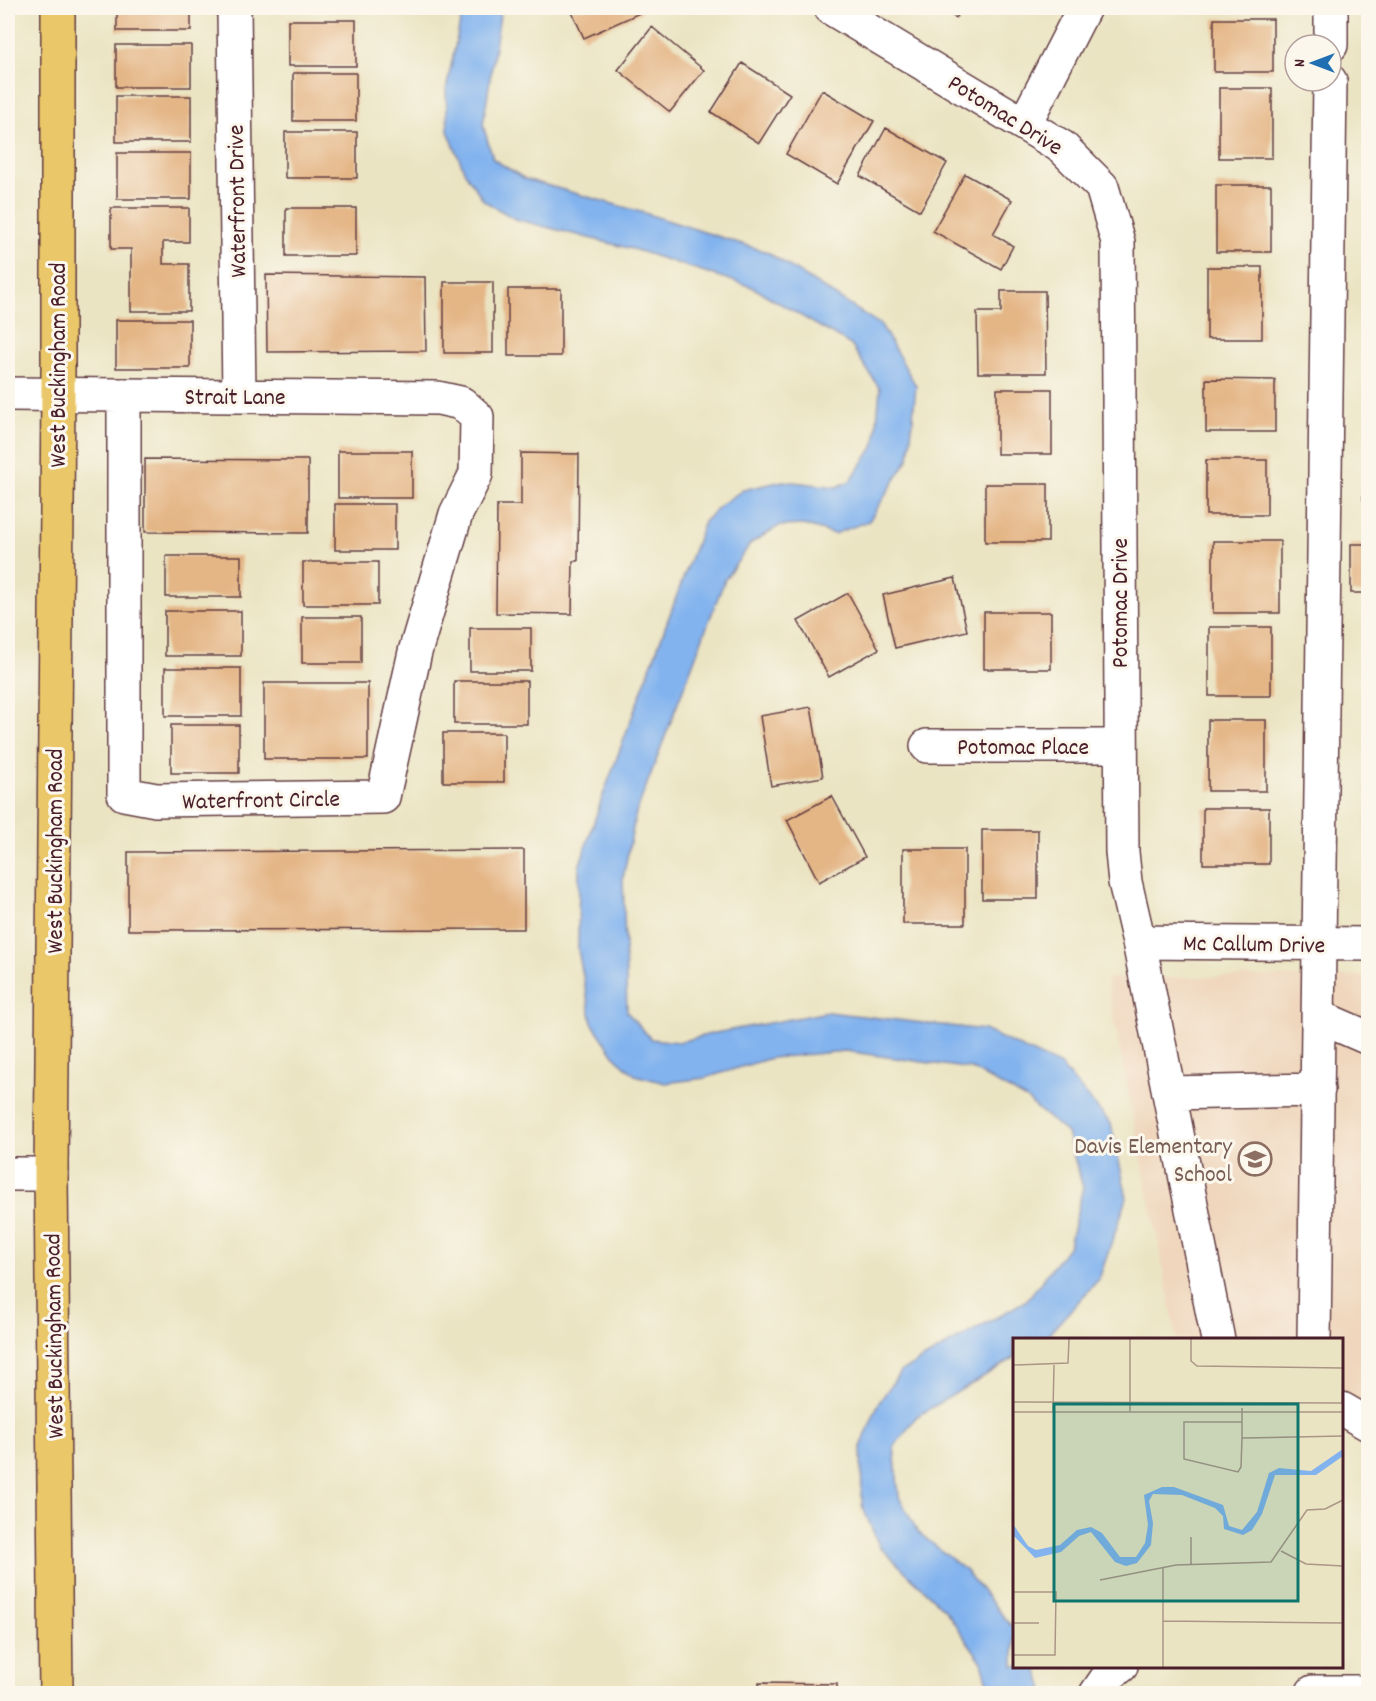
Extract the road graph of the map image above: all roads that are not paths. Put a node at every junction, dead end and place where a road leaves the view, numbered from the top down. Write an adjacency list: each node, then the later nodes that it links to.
1 (58, 8): 10 (main road, West Buckingham Road)
2 (234, 8): 12 (street, Waterfront Drive)
3 (831, 8): 8 (street, Potomac Drive)
4 (1084, 8): 8 (street)
5 (1331, 8): 6 (street)
6 (1331, 33)
7 (1330, 93): 17 (street)
8 (1025, 123): 15 (street, Potomac Drive)
9 (8, 394): 10 (street, Strait Lane)
10 (58, 395): 11 (street, Strait Lane); 24 (main road, West Buckingham Road)
11 (124, 395): 12 (street, Strait Lane); 13 (street, Waterfront Circle)
12 (239, 395): 13 (street, Strait Lane)
13 (461, 403)
14 (927, 746): 15 (street, Potomac Place)
15 (1120, 746): 16 (street, Potomac Drive)
16 (1139, 942): 17 (street, Mc Callum Drive); 22 (street, Potomac Drive)
17 (1321, 944): 18 (street, Mc Callum Drive); 19 (street)
18 (1368, 944)
19 (1320, 1017): 20 (street); 21 (street)
20 (1368, 1038)
21 (1318, 1090): 22 (street); 26 (street)
22 (1169, 1093): 25 (street, Potomac Drive)
23 (8, 1174): 24 (street)
24 (51, 1174): 32 (main road, West Buckingham Road)
25 (1218, 1338)
26 (1314, 1338)
27 (1343, 1409): 28 (street)
28 (1368, 1424)
29 (1118, 1668): 33 (street)
30 (1308, 1684): 31 (street)
31 (1368, 1692)
32 (56, 1694)
33 (1096, 1694)

